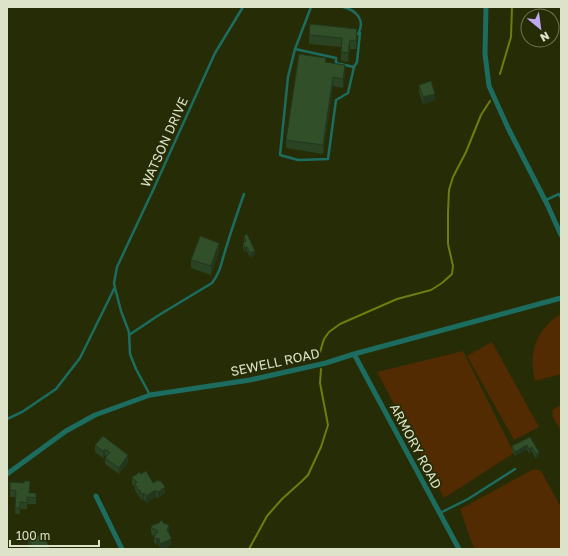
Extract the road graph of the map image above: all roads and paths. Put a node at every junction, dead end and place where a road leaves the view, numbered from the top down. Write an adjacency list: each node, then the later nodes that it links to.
1 (243, 7): 15 (lane, WATSON DRIVE)
2 (311, 7): 5 (lane)
3 (343, 7): 7 (lane)
4 (486, 7): 13 (street)
5 (305, 25): 6 (lane); 9 (lane)
6 (312, 26)
7 (360, 33): 8 (lane); 10 (lane)
8 (352, 34)
9 (296, 49): 10 (lane); 10 (lane)
10 (354, 67)
11 (244, 194): 17 (lane)
12 (561, 198): 13 (lane)
13 (545, 200): 14 (street)
14 (561, 236)
15 (115, 288): 17 (lane); 20 (lane)
16 (561, 298): 18 (street, SEWELL ROAD)
17 (129, 335): 19 (lane)
18 (354, 354): 19 (street, SEWELL ROAD); 24 (street, ARMORY ROAD)
19 (150, 396): 22 (street, SEWELL ROAD)
20 (7, 419)
21 (515, 469): 24 (lane)
22 (7, 474)
23 (96, 496): 25 (street)
24 (439, 513): 26 (street, ARMORY ROAD)
25 (122, 549)
26 (459, 549)

